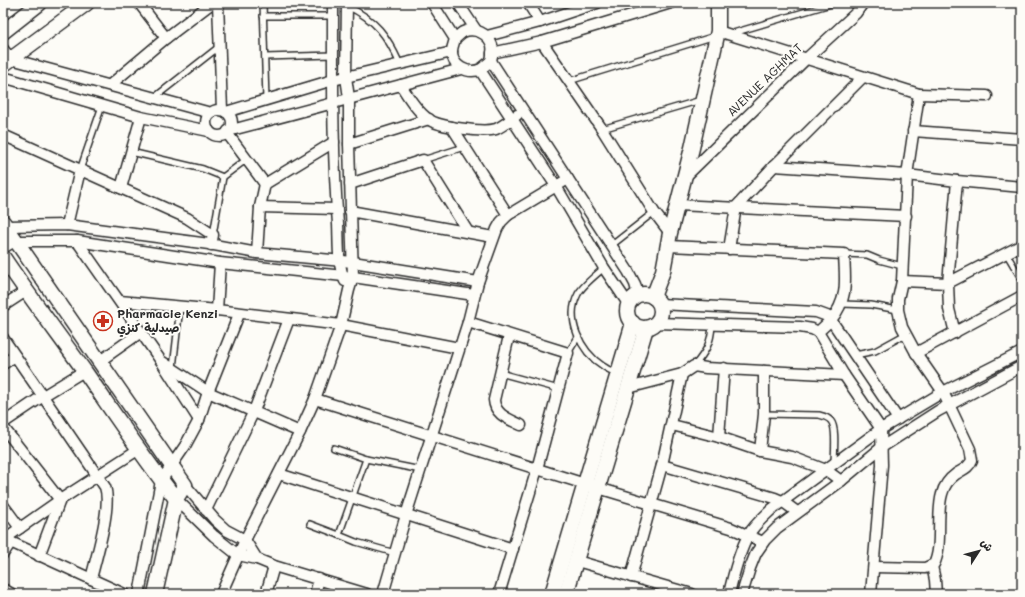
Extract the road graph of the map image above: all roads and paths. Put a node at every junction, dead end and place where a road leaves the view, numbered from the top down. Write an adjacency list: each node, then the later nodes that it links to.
1 (40, 3): 22 (street)
2 (87, 3): 33 (street)
3 (139, 3): 25 (street)
4 (212, 3): 25 (street)
5 (218, 3): 28 (street)
6 (263, 3): 18 (lane)
7 (333, 3): 19 (street)
8 (432, 3): 26 (street)
9 (458, 3): 21 (street)
10 (528, 3): 20 (street)
11 (597, 3): 17 (street)
12 (671, 3): 27 (street)
13 (718, 3): 23 (street)
14 (834, 3): 23 (lane)
15 (863, 3): 34 (street, AVENUE AGHMAT)
16 (347, 4): 35 (lane); 39 (street)
17 (584, 5): 20 (street)
18 (263, 16): 19 (lane); 31 (lane)
19 (333, 16): 30 (street)
20 (540, 22): 24 (street)
21 (476, 30): 24 (street); 26 (street)
22 (3, 32)
23 (721, 34): 34 (street); 42 (lane); 50 (street)
24 (487, 36): 32 (street)
25 (166, 38): 43 (street)
26 (455, 39): 29 (street)
27 (542, 42): 32 (street); 42 (street)
28 (220, 45): 47 (lane); 53 (street)
29 (452, 52): 35 (street); 36 (street)
30 (333, 55): 31 (lane); 41 (street)
31 (265, 57): 49 (lane)
32 (492, 57): 37 (street); 54 (street)
33 (6, 58): 43 (street)
34 (807, 58): 40 (street); 75 (street, AVENUE AGHMAT)
35 (400, 64): 39 (street)
36 (461, 69): 37 (street); 44 (street)
37 (480, 70): 58 (street)
38 (3, 77): 52 (street)
39 (346, 77): 41 (street); 48 (street)
40 (863, 77): 45 (street); 72 (street)
41 (333, 80): 49 (street); 51 (street)
42 (569, 81): 60 (street)
43 (110, 85): 47 (street)
44 (401, 85): 48 (street); 57 (street)
45 (919, 94): 46 (street); 62 (street)
46 (987, 96)
47 (155, 97): 55 (street)
48 (349, 98): 51 (street); 67 (street)
49 (266, 100): 53 (street)
50 (702, 100): 60 (lane); 75 (street)
51 (334, 103): 63 (street); 66 (street)
52 (102, 106): 56 (street); 73 (lane)
53 (224, 111): 55 (street); 63 (street)
54 (523, 111): 58 (street); 77 (street)
55 (211, 113): 61 (street)
56 (141, 117): 61 (street); 69 (street)
57 (429, 119): 59 (street); 67 (street)
58 (512, 119): 59 (street); 81 (street)
59 (452, 127): 68 (street)
60 (602, 129): 89 (street)
61 (209, 131): 63 (street)
62 (913, 131): 65 (street); 74 (street)
63 (228, 132): 70 (street)
64 (3, 135): 73 (street)
65 (1022, 139)
66 (334, 142): 79 (street); 87 (street)
67 (349, 144): 80 (street)
68 (464, 147): 71 (lane); 90 (street)
69 (131, 152): 76 (lane); 83 (street)
70 (247, 159): 76 (lane); 79 (street)
71 (423, 160): 80 (street); 94 (street)
72 (774, 166): 74 (street); 86 (street)
73 (80, 170): 83 (street); 92 (street)
74 (907, 175): 78 (street); 91 (street)
75 (686, 176): 84 (street)
76 (222, 177): 96 (lane)
77 (568, 179): 81 (street); 100 (street)
78 (957, 181): 82 (street); 118 (street)
79 (265, 184): 85 (street)
80 (350, 184): 88 (street)
81 (556, 186): 90 (street); 112 (street)
82 (1022, 187)
83 (121, 188): 96 (street)
84 (678, 205): 86 (street); 97 (street)
85 (260, 207): 87 (street); 105 (street)
86 (736, 207): 91 (street); 103 (street)
87 (336, 209): 108 (street)
88 (350, 211): 94 (street); 109 (street)
89 (654, 212): 97 (street); 100 (lane)
90 (508, 215): 95 (street)
91 (906, 216): 111 (street)
92 (67, 225): 93 (street); 96 (street)
93 (4, 226): 98 (street)
94 (468, 232): 95 (street)
95 (493, 236): 117 (street)
96 (212, 240): 105 (street)
97 (669, 240): 103 (street); 124 (street)
98 (15, 241): 99 (street); 102 (street); 151 (street)
99 (77, 241): 110 (street); 125 (street)
100 (612, 245): 123 (street)
101 (1022, 245): 104 (street)
102 (3, 248)
103 (729, 250): 106 (street)
104 (1006, 252): 115 (lane); 118 (street)
105 (257, 253): 108 (street)
106 (844, 254): 111 (lane); 126 (street)
107 (3, 257): 120 (street)
108 (340, 260): 109 (street); 113 (street)
109 (353, 262): 114 (street); 117 (street)
110 (220, 263): 113 (street); 129 (street)
111 (902, 266): 116 (street)
112 (604, 268): 123 (street); 143 (lane)
113 (342, 276): 114 (street); 119 (street)
114 (353, 277): 119 (street); 121 (street)
115 (1022, 280)
116 (902, 281): 118 (street); 130 (street)
117 (478, 282): 121 (street)
118 (948, 283): 140 (street)
119 (349, 290): 135 (street)
120 (26, 292): 127 (street); 158 (street)
121 (474, 295): 134 (street)
122 (1022, 296): 140 (street)
123 (633, 300): 124 (street); 136 (street)
124 (656, 300): 133 (street); 136 (street)
125 (120, 301): 128 (street); 138 (street)
126 (842, 304): 130 (lane); 133 (street)
127 (3, 306)
128 (180, 307): 129 (street); 156 (lane)
129 (217, 310): 131 (street)
130 (898, 310): 141 (street)
131 (239, 314): 132 (street); 166 (street)
132 (289, 319): 135 (street); 171 (street)
133 (831, 320): 139 (street); 149 (street)
134 (468, 322): 142 (street); 145 (street)
135 (341, 325): 145 (street); 169 (street)
136 (645, 325): 137 (street); 161 (street); 164 (street)
137 (712, 325): 139 (street); 154 (lane)
138 (141, 332): 151 (street); 152 (street)
139 (818, 332): 163 (street)
140 (955, 333): 148 (street)
141 (906, 334): 148 (street); 149 (lane)
142 (509, 336): 147 (street); 160 (street)
143 (578, 337): 147 (lane); 161 (lane)
144 (3, 338): 150 (street)
145 (459, 348): 181 (street)
146 (1022, 352): 167 (street)
147 (568, 353): 165 (street)
148 (916, 353): 167 (street)
149 (855, 355): 173 (street)
150 (15, 356): 153 (street); 168 (street)
151 (100, 361): 189 (street)
152 (161, 361): 156 (street); 174 (street)
153 (3, 364)
154 (694, 366): 157 (street); 162 (street)
155 (1022, 366): 170 (street)
156 (173, 368): 166 (street)
157 (724, 368): 159 (street); 182 (street)
158 (84, 371): 168 (street); 185 (street)
159 (764, 371): 163 (street); 172 (street)
160 (500, 373): 165 (lane); 176 (street)
161 (618, 374): 198 (street)
162 (682, 374): 164 (street); 177 (street)
163 (844, 375): 179 (street)
164 (628, 388): 198 (street)
165 (559, 389): 191 (street)
166 (208, 392): 171 (street); 174 (street)
167 (943, 392): 170 (street); 173 (street)
168 (43, 396): 175 (street); 194 (street)
169 (315, 399): 180 (street); 181 (street)
170 (948, 404): 184 (street); 223 (street)
171 (254, 412): 180 (street); 205 (street)
172 (764, 414): 186 (street); 190 (lane)
173 (898, 419): 179 (street)
174 (199, 420): 189 (street)
175 (3, 423)
176 (521, 425)
177 (672, 425): 182 (street); 188 (street)
178 (3, 427): 201 (street)
179 (881, 429): 184 (street); 190 (street)
180 (300, 432): 193 (street)
181 (432, 435): 191 (street); 192 (street)
182 (719, 437): 186 (street)
183 (334, 448): 187 (lane)
184 (882, 448): 196 (street); 224 (street)
185 (139, 449): 194 (street); 195 (street)
186 (760, 450): 190 (street)
187 (366, 459): 192 (lane); 199 (lane)
188 (662, 465): 202 (street); 203 (street)
189 (172, 466): 195 (street); 197 (street)
190 (830, 467): 196 (street); 202 (street)
191 (537, 469): 198 (street); 215 (street)
192 (421, 470): 207 (street)
193 (279, 474): 199 (street); 213 (street)
194 (98, 475): 201 (street); 227 (street)
195 (162, 481): 200 (street); 231 (street)
196 (841, 481): 206 (street)
197 (185, 485): 200 (street); 205 (street)
198 (592, 486): 203 (street); 221 (street); 239 (street)
199 (352, 498): 207 (street); 210 (lane)
200 (176, 499): 218 (street); 232 (street)
201 (60, 500): 209 (street); 219 (street)
202 (782, 501): 206 (street); 211 (street)
203 (651, 503): 211 (street); 225 (street)
204 (3, 505): 209 (street)
205 (206, 510): 213 (street)
206 (797, 512): 214 (street)
207 (406, 515): 215 (street); 216 (street)
208 (310, 524): 210 (lane)
209 (20, 528): 212 (street)
210 (339, 534): 216 (lane)
211 (749, 535): 214 (street); 242 (street)
212 (6, 540): 217 (street); 219 (street)
213 (245, 540): 218 (street); 220 (street)
214 (764, 542): 243 (street)
215 (513, 549): 238 (street)
216 (395, 553): 237 (street)
217 (3, 554)
218 (238, 555): 220 (street); 233 (street)
219 (39, 556): 227 (street)
220 (257, 559): 222 (street)
221 (576, 561): 225 (street); 240 (street)
222 (274, 566): 226 (street); 234 (street)
223 (932, 566): 224 (street); 245 (street)
224 (874, 567): 244 (street)
225 (631, 577): 241 (street)
226 (319, 579): 235 (street); 236 (street)
227 (91, 580): 230 (street)
228 (3, 589): 229 (street)
229 (12, 594)
230 (124, 594)
231 (139, 594)
232 (155, 594)
233 (221, 594)
234 (266, 594)
235 (315, 594)
236 (367, 594)
237 (383, 594)
238 (499, 594)
239 (552, 594)
240 (566, 594)
241 (692, 594)
242 (729, 594)
243 (742, 594)
244 (871, 594)
245 (936, 594)

